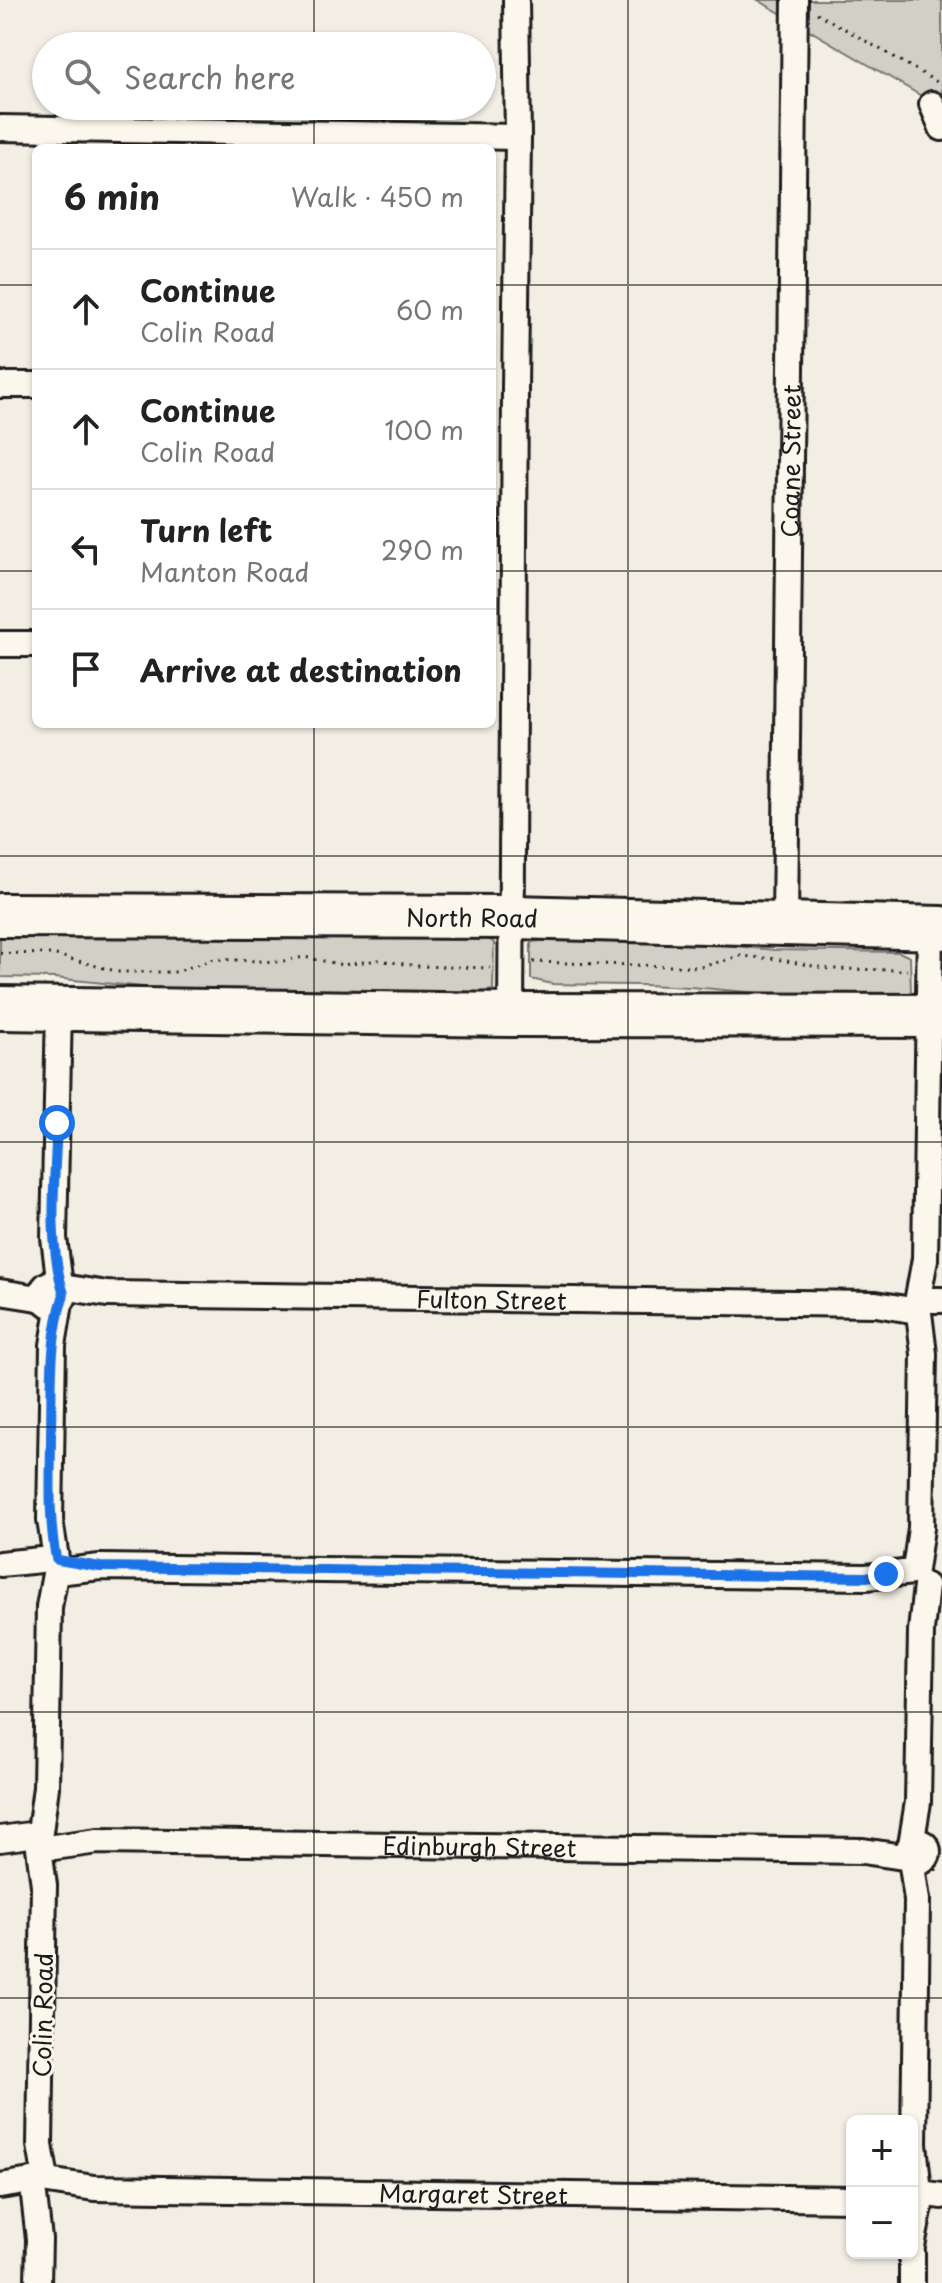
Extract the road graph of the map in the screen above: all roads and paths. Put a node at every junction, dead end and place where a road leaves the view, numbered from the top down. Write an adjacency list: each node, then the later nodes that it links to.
1 (516, 0): 6 (street)
2 (802, 4): 3 (path); 15 (street, Coane Street)
3 (937, 94): 5 (street)
4 (0, 128): 6 (street)
5 (942, 128)
6 (518, 137): 9 (street)
7 (0, 385): 8 (street)
8 (32, 385)
9 (503, 389): 12 (street)
10 (0, 644): 11 (street)
11 (32, 644)
12 (503, 648): 14 (street)
13 (0, 915): 14 (highway, North Road)
14 (513, 917): 15 (highway, North Road); 18 (street)
15 (785, 923): 16 (highway, North Road)
16 (936, 928): 19 (street)
17 (0, 953): 18 (path)
18 (512, 964): 19 (path); 22 (street)
19 (930, 970): 23 (street)
20 (0, 1008): 21 (highway)
21 (59, 1008): 22 (highway); 25 (street, Colin Road)
22 (511, 1015): 23 (highway)
23 (936, 1016): 26 (street)
24 (1, 1292): 25 (street, Fulton Street)
25 (53, 1293): 26 (street, Fulton Street); 28 (street, Colin Road)
26 (928, 1305): 29 (street)
27 (0, 1565): 28 (street)
28 (49, 1566): 29 (street); 31 (street, Colin Road)
29 (925, 1578): 32 (street)
30 (0, 1840): 31 (street, Edinburgh Street)
31 (45, 1841): 32 (street, Edinburgh Street); 36 (street, Colin Road)
32 (923, 1852): 33 (street)
33 (914, 2115)
34 (918, 2174): 38 (street)
35 (0, 2188): 36 (street, Margaret Street)
36 (40, 2188): 37 (street, Margaret Street); 41 (street, Colin Road)
37 (846, 2199)
38 (923, 2199): 39 (street)
39 (918, 2220)
40 (912, 2259): 42 (street)
41 (38, 2283)
42 (912, 2283)

